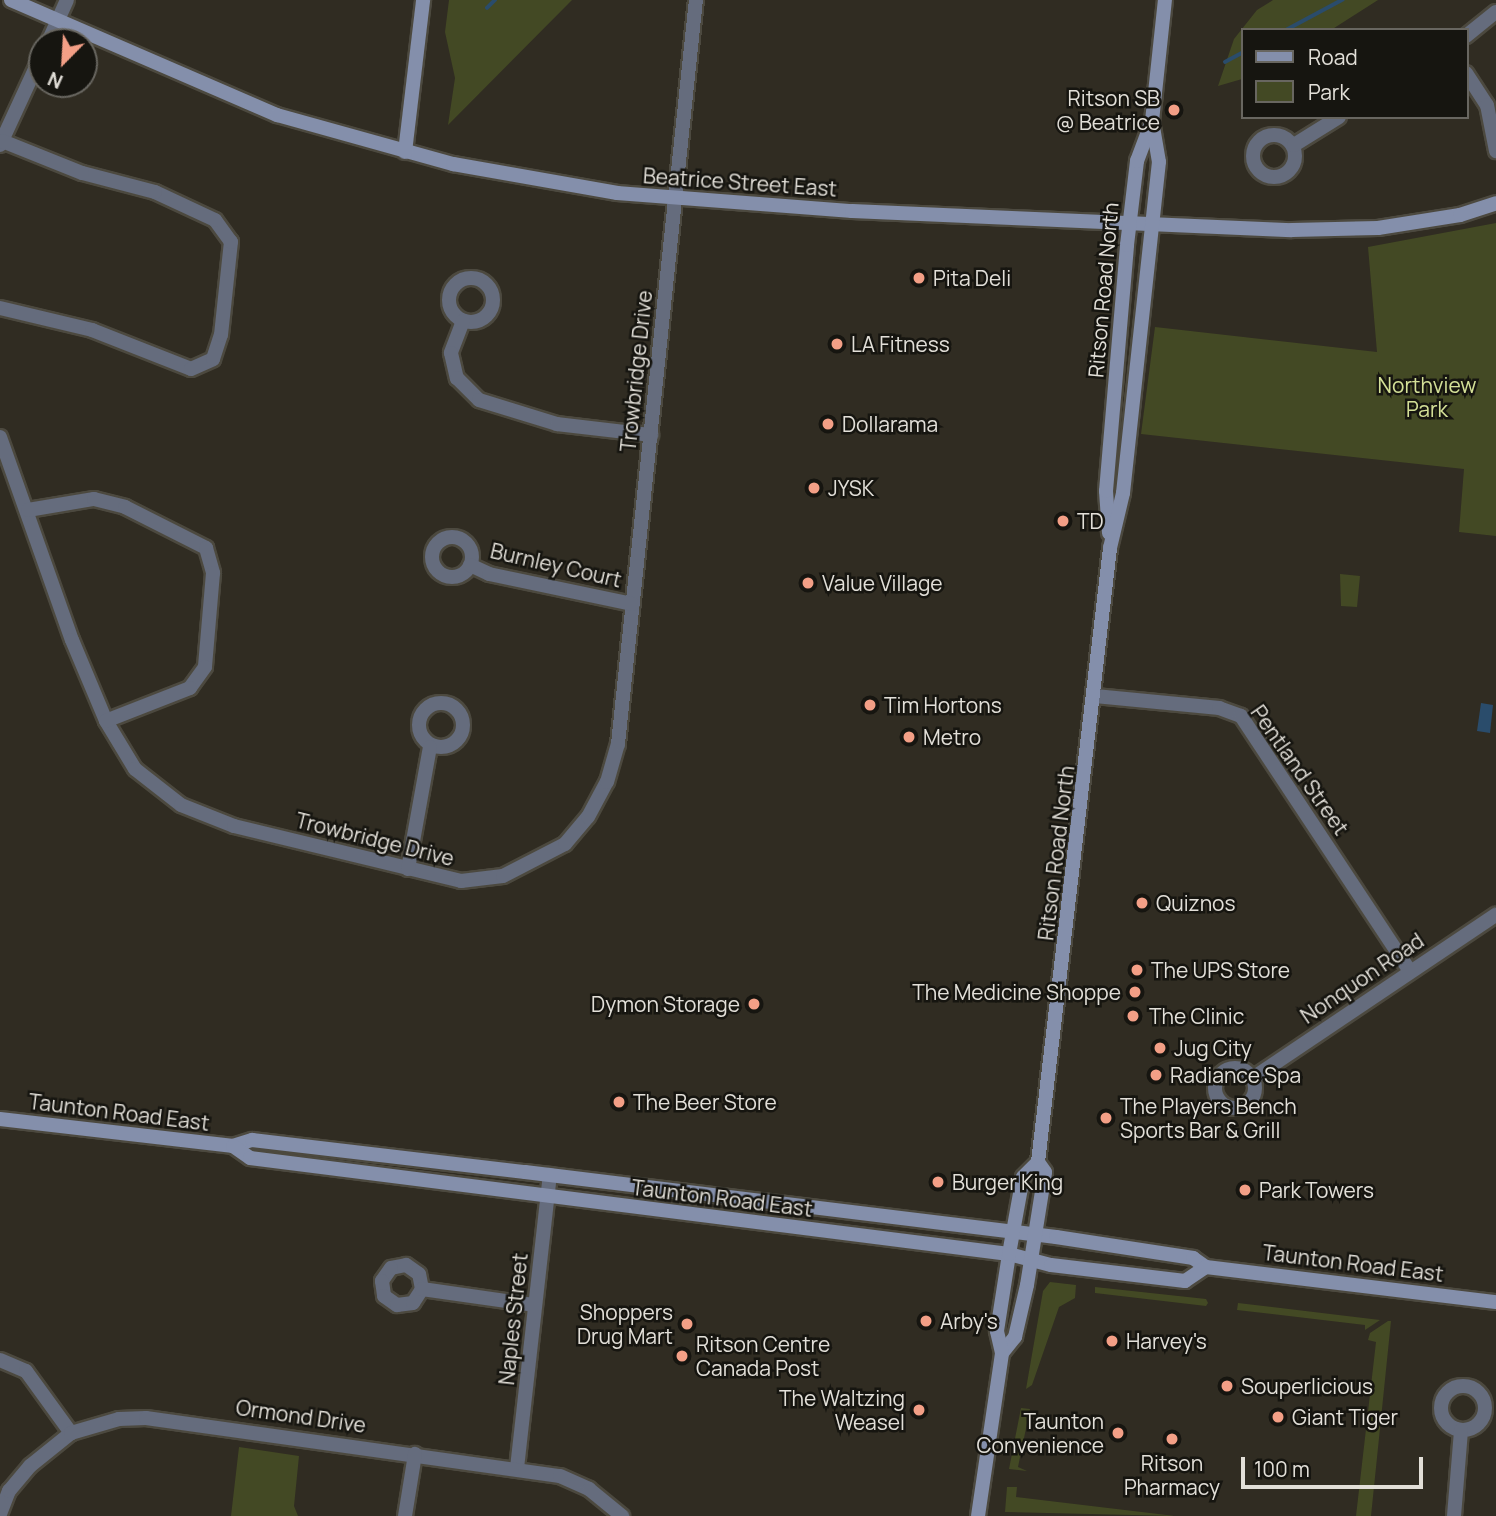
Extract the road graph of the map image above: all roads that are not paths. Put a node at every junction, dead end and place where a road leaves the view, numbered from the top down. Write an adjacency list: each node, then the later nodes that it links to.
1 (11, 0): 7 (main road, Beatrice Street East)
2 (67, 0): 7 (street)
3 (423, 0): 17 (main road)
4 (696, 0): 18 (street, Trowbridge Drive)
5 (1165, 0): 13 (main road, Ritson Road North)
6 (1496, 12): 9 (street)
7 (57, 21): 8 (street); 17 (main road, Beatrice Street East)
8 (54, 28)
9 (1468, 34)
10 (1468, 76): 16 (street)
11 (28, 84): 14 (street)
12 (1336, 119): 15 (street)
13 (1152, 121): 20 (main road, Ritson Road North); 21 (main road, Ritson Road North)
14 (1, 143): 22 (street)
15 (1294, 145)
16 (1496, 151)
17 (405, 152): 18 (main road, Beatrice Street East)
18 (676, 200): 20 (main road, Beatrice Street East); 24 (street, Trowbridge Drive)
19 (1496, 203): 21 (main road, Beatrice Street East)
20 (1129, 222): 21 (main road, Beatrice Street East); 27 (main road, Ritson Road North)
21 (1152, 223): 27 (main road, Ritson Road North)
22 (0, 308)
23 (463, 321): 24 (street)
24 (651, 435): 29 (street, Trowbridge Drive)
25 (0, 437): 26 (street, Trowbridge Drive)
26 (28, 510): 31 (street, Trowbridge Drive); 31 (street)
27 (1110, 548): 30 (main road, Ritson Road North)
28 (470, 565): 29 (street, Burnley Court)
29 (633, 604): 33 (street, Trowbridge Drive)
30 (1095, 696): 35 (street, Pentland Street); 39 (main road, Ritson Road North)
31 (106, 720): 33 (street, Trowbridge Drive)
32 (430, 747): 33 (street)
33 (408, 869)
34 (1496, 915): 35 (street, Nonquon Road)
35 (1409, 970): 36 (street, Nonquon Road)
36 (1253, 1078)
37 (0, 1119): 38 (main road, Taunton Road East)
38 (233, 1146): 40 (main road, Taunton Road East); 41 (main road, Taunton Road East)
39 (1038, 1162): 42 (main road, Ritson Road North); 43 (main road, Ritson Road North)
40 (550, 1175): 41 (street, Naples Street); 42 (main road, Taunton Road East)
41 (547, 1198): 44 (main road, Taunton Road East); 49 (street, Naples Street)
42 (1012, 1232): 43 (main road, Taunton Road East); 44 (main road, Ritson Road North)
43 (1035, 1235): 45 (main road, Ritson Road North); 46 (main road, Taunton Road East)
44 (1009, 1254): 45 (main road, Taunton Road East); 50 (main road, Ritson Road North)
45 (1031, 1260): 46 (main road, Taunton Road East); 50 (main road, Ritson Road North)
46 (1206, 1267): 48 (main road, Taunton Road East)
47 (422, 1289): 49 (street)
48 (1496, 1301)
49 (535, 1305): 55 (street, Naples Street)
50 (1002, 1353): 59 (main road, Ritson Road North)
51 (0, 1360): 53 (street)
52 (1461, 1430): 60 (street)
53 (71, 1433): 54 (street, Ormond Drive); 56 (street, Ormond Drive)
54 (415, 1454): 55 (street, Ormond Drive); 57 (street)
55 (517, 1468): 58 (street, Ormond Drive)
56 (0, 1514)
57 (405, 1516)
58 (622, 1516)
59 (978, 1516)
60 (1454, 1516)

